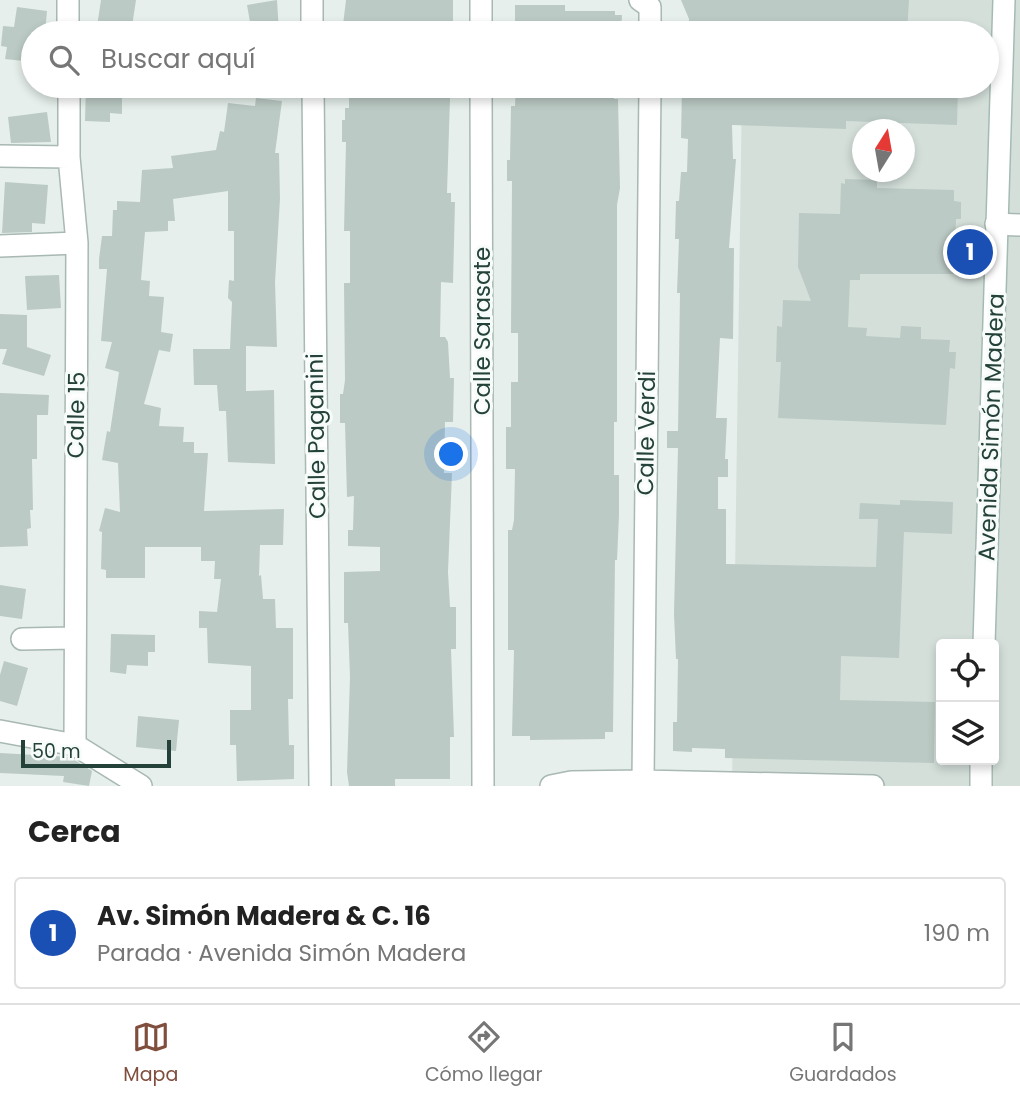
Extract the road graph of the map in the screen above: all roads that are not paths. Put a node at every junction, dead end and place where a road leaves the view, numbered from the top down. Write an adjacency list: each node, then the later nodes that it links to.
1 (68, 0): 6 (street)
2 (312, 0): 7 (street)
3 (481, 0): 8 (street)
4 (640, 0): 9 (street)
5 (1004, 0): 16 (street, Avenida Simón Madera)
6 (68, 21)
7 (312, 21)
8 (481, 21)
9 (650, 21)
10 (69, 98): 15 (street, Calle 15)
11 (313, 98): 28 (street, Calle Paganini)
12 (481, 98): 29 (street, Calle Sarasate)
13 (650, 98): 26 (street, Calle Verdi)
14 (0, 156): 15 (street)
15 (69, 157): 18 (street, Calle 15)
16 (996, 225): 17 (street); 22 (street, Avenida Simón Madera)
17 (1020, 225)
18 (78, 243): 19 (street); 20 (street, Calle 15)
19 (0, 246)
20 (74, 638): 21 (street); 24 (street, Calle 15)
21 (22, 639)
22 (985, 639)
23 (0, 731): 24 (street)
24 (75, 746): 27 (street)
25 (981, 765): 32 (street)
26 (643, 781): 30 (street); 31 (street)
27 (141, 786)
28 (320, 786)
29 (483, 786)
30 (551, 786)
31 (873, 786)
32 (981, 786)

